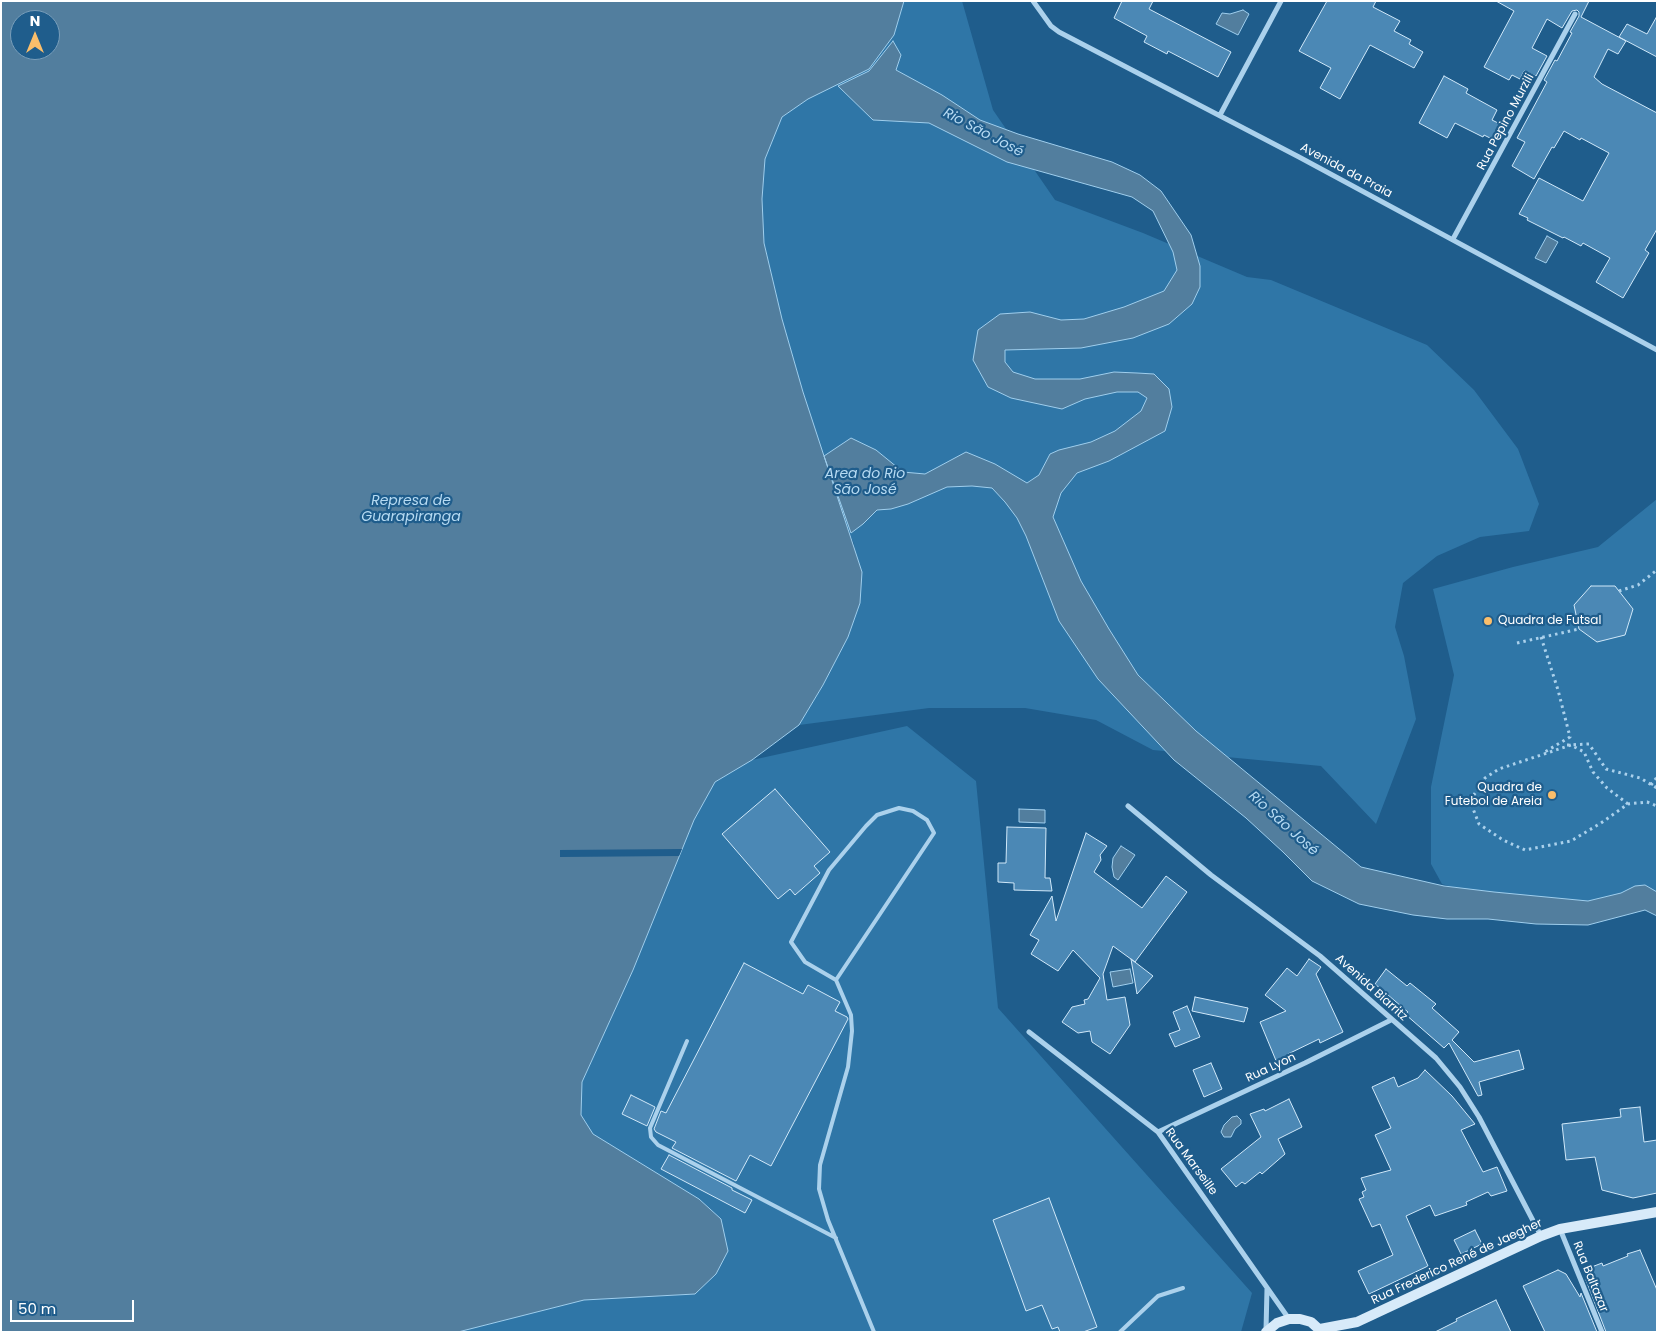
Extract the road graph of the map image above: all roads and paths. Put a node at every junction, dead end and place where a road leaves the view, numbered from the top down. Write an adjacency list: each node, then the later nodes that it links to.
1 (1033, 1): 4 (street, Avenida da Praia)
2 (1281, 1): 4 (street)
3 (1575, 14): 5 (street, Rua Pepino Murzili)
4 (1220, 115): 5 (street, Avenida da Praia)
5 (1453, 239): 6 (street, Avenida da Praia)
6 (1657, 350)
7 (1657, 570): 8 (path)
8 (1619, 591)
9 (1579, 629): 10 (path)
10 (1541, 637): 11 (path); 13 (path)
11 (1517, 643)
12 (1657, 777): 13 (path)
13 (1651, 785): 14 (path)
14 (1657, 788)
15 (1628, 804): 15 (path); 17 (path)
16 (1128, 806): 19 (street, Avenida Biarritz)
17 (1657, 806)
18 (836, 980): 18 (lane); 26 (lane)
19 (1391, 1020): 22 (street, Rua Lyon); 25 (street, Avenida Biarritz)
20 (1029, 1032): 22 (street, Rua Marseille)
21 (687, 1041): 26 (lane)
22 (1158, 1132): 28 (street, Rua Marseille)
23 (1657, 1212): 24 (main road, Rua Frederico René de Jaegher)
24 (1560, 1229): 25 (main road, Rua Frederico René de Jaegher); 36 (street, Rua Baltazar)
25 (1541, 1236): 30 (main road, Rua Frederico René de Jaegher)
26 (836, 1238): 32 (lane)
27 (1183, 1288): 33 (lane)
28 (1267, 1288): 29 (street, Rua Marseille); 34 (street)
29 (1289, 1319): 31 (main road); 34 (main road)
30 (1357, 1322): 31 (main road, Rua Frederico René de Jaegher); 35 (main road, Rua Frederico René de Jaegher)
31 (1321, 1330)
32 (874, 1332)
33 (1120, 1332)
34 (1266, 1332)
35 (1347, 1332)
36 (1602, 1332)

